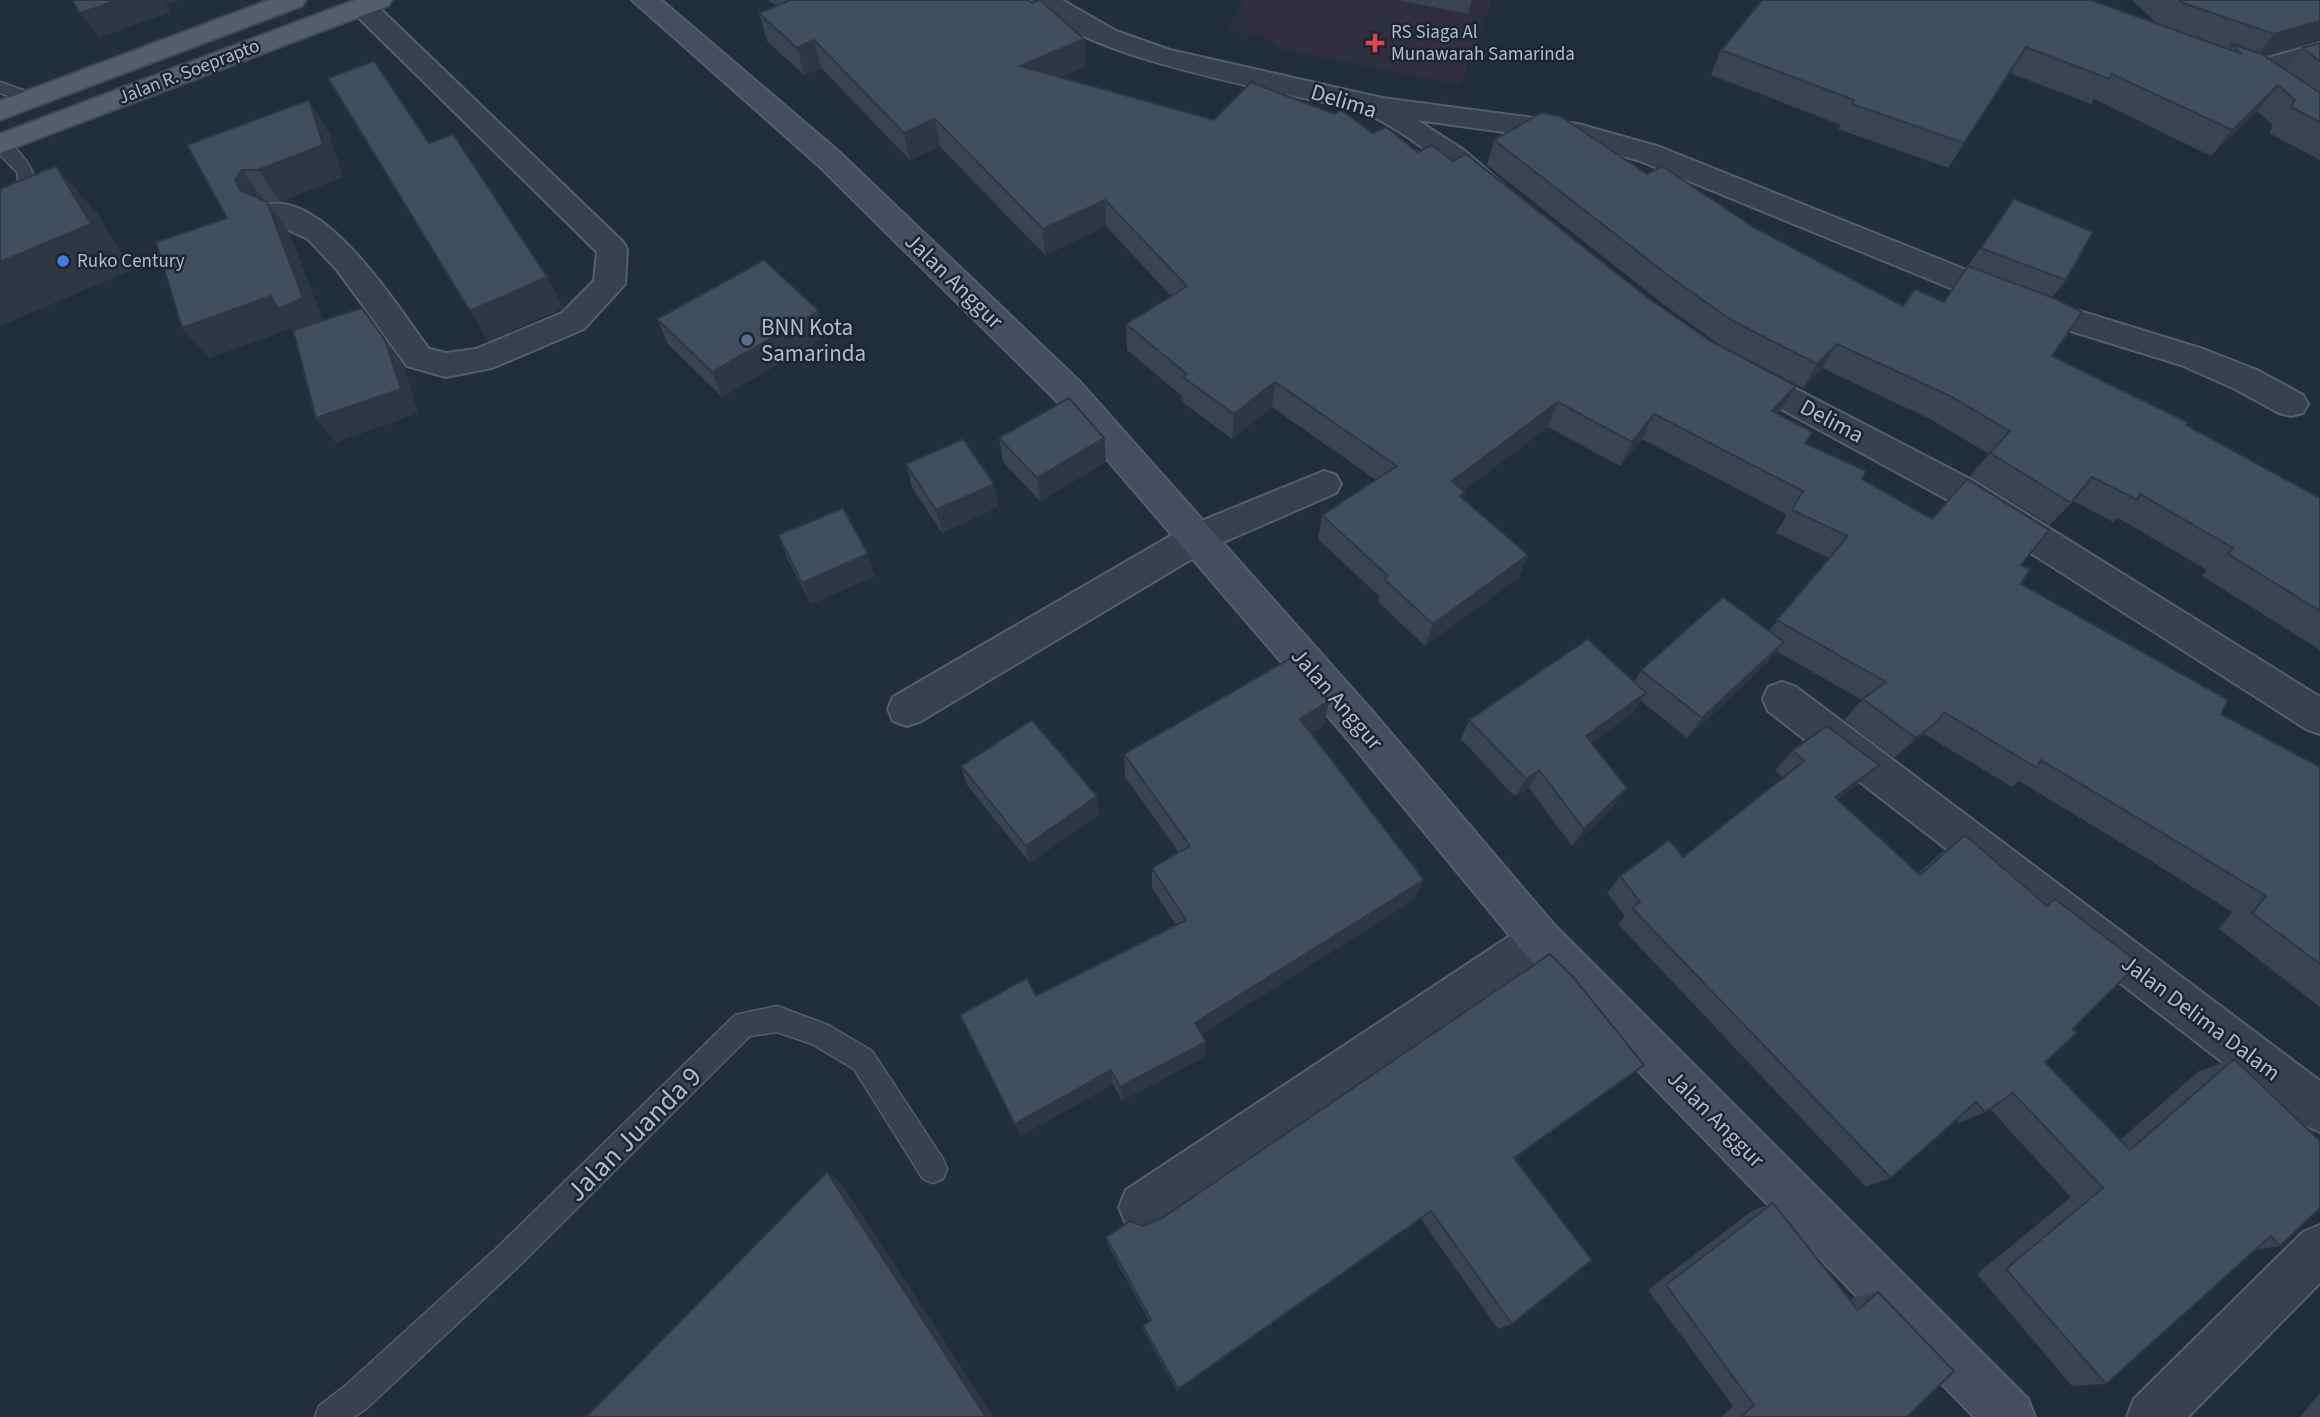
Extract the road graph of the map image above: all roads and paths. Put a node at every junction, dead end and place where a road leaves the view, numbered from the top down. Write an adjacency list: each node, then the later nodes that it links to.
1 (293, 0): 10 (main road, Jalan R. Soeprapto)
2 (645, 0): 20 (street, Jalan Anggur)
3 (1045, 0): 11 (street, Delima)
4 (370, 3): 13 (main road, Jalan R. Soeprapto); 15 (street)
5 (2320, 51): 7 (street)
6 (2227, 62): 7 (street)
7 (2253, 71): 9 (street)
8 (0, 87): 10 (lane)
9 (2275, 87)
10 (31, 99): 12 (main road, Jalan R. Soeprapto)
11 (1374, 105): 14 (street, Delima); 18 (street)
12 (0, 111)
13 (0, 145): 16 (lane)
14 (1520, 210)
15 (276, 212)
16 (0, 214)
17 (1720, 362): 23 (street, Delima)
18 (2291, 404)
19 (1324, 484): 20 (street)
20 (1197, 538): 22 (street); 24 (street, Jalan Anggur)
21 (1782, 699): 25 (street, Jalan Delima Dalam)
22 (907, 709)
23 (2320, 717)
24 (1540, 940): 27 (street); 30 (street, Jalan Anggur)
25 (2320, 1109)
26 (933, 1169): 29 (lane, Jalan Juanda 9)
27 (1143, 1207)
28 (2320, 1249): 31 (street)
29 (330, 1417)
30 (2010, 1417)
31 (2152, 1417)

